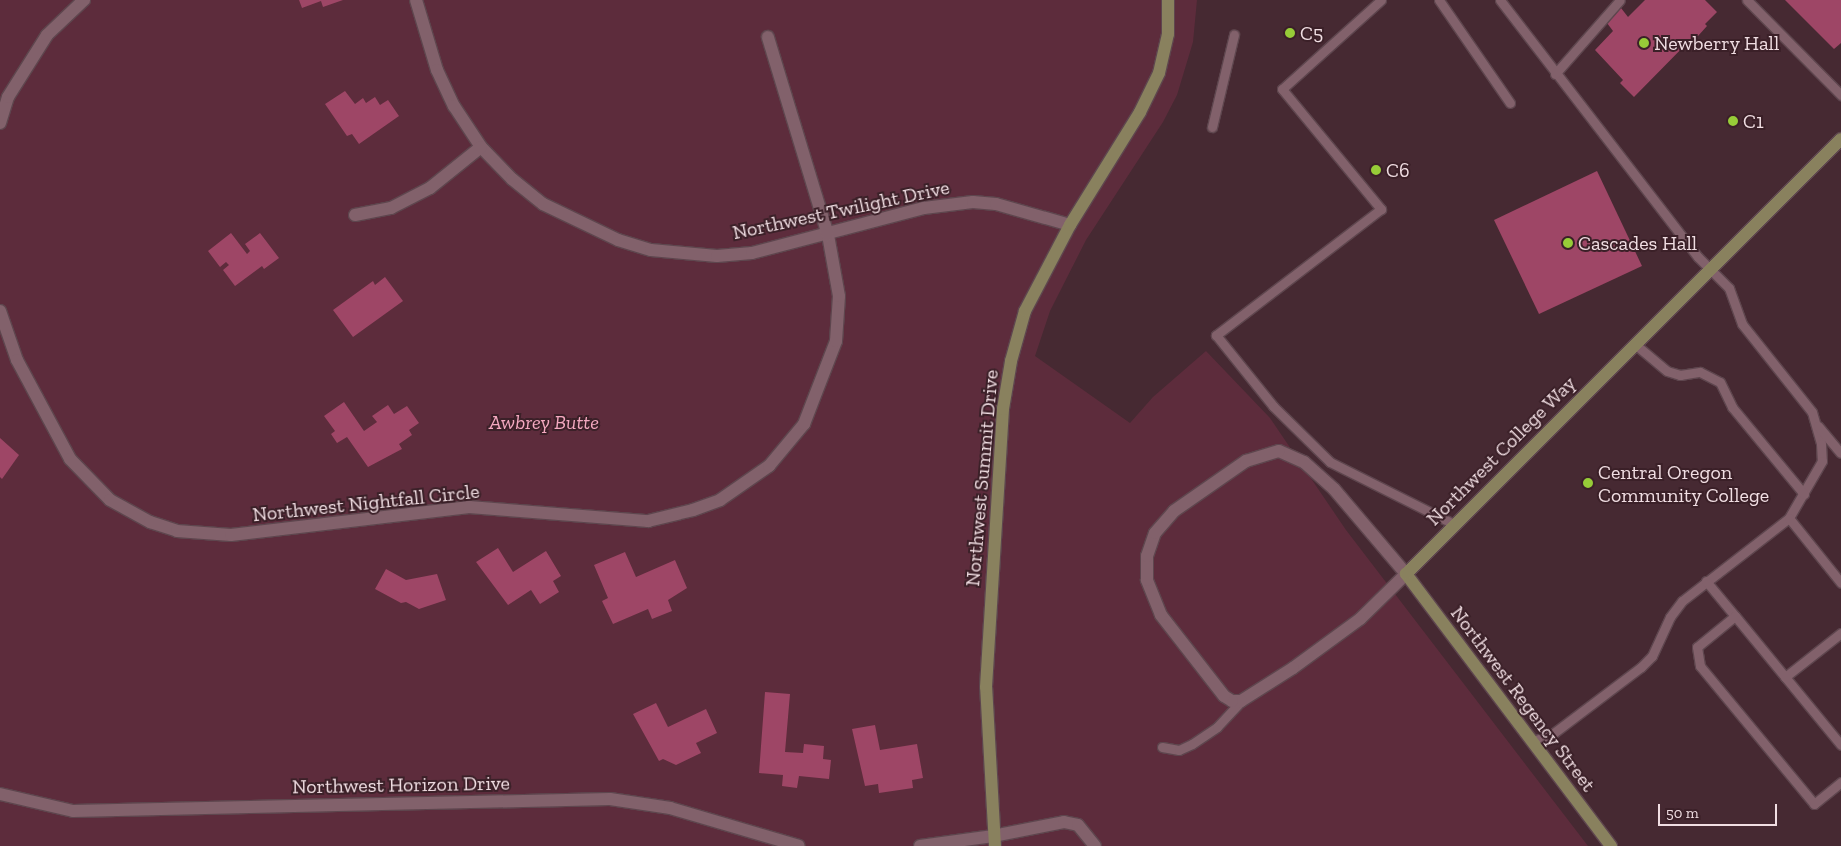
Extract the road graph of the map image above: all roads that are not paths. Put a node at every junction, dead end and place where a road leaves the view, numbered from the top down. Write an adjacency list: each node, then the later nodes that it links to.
1 (84, 0): 14 (street)
2 (416, 0): 17 (street, Northwest Twilight Drive)
3 (1168, 0): 19 (street, Northwest Summit Drive)
4 (1381, 0): 28 (lane)
5 (1440, 0): 13 (lane)
6 (1500, 0): 11 (lane)
7 (1620, 0): 11 (lane)
8 (1747, 0): 12 (lane)
9 (1234, 35): 15 (lane)
10 (768, 37): 20 (street, Northwest Nightfall Circle)
11 (1555, 74): 21 (lane)
12 (1841, 96)
13 (1510, 103)
14 (0, 123)
15 (1212, 127)
16 (1841, 139): 21 (street, Northwest College Way)
17 (481, 147): 18 (street); 20 (street, Northwest Twilight Drive)
18 (355, 215)
19 (1070, 225): 20 (street, Northwest Twilight Drive); 41 (street, Northwest Summit Drive)
20 (828, 235): 22 (street, Northwest Nightfall Circle)
21 (1710, 270): 23 (street, Northwest College Way); 24 (lane)
22 (0, 312)
23 (1636, 345): 26 (lane); 28 (street, Northwest College Way)
24 (1818, 426): 25 (lane); 26 (lane)
25 (1841, 453)
26 (1804, 494): 27 (lane)
27 (1790, 518): 30 (lane); 31 (lane)
28 (1454, 524): 29 (street, Northwest College Way)
29 (1406, 574): 35 (street, Northwest College Way); 35 (street); 36 (street, Northwest Regency Street)
30 (1706, 581): 32 (lane); 36 (lane)
31 (1841, 583)
32 (1735, 616): 34 (lane); 39 (lane)
33 (1841, 633): 34 (lane)
34 (1785, 677): 37 (lane)
35 (1241, 701): 38 (lane, Northwest College Way)
36 (1532, 741): 45 (street, Northwest Regency Street)
37 (1841, 745)
38 (1162, 747)
39 (1841, 782)
40 (0, 794): 42 (street, Northwest Horizon Drive)
41 (994, 841): 43 (street); 44 (street)
42 (799, 846)
43 (920, 846)
44 (1096, 846)
45 (1611, 846)

